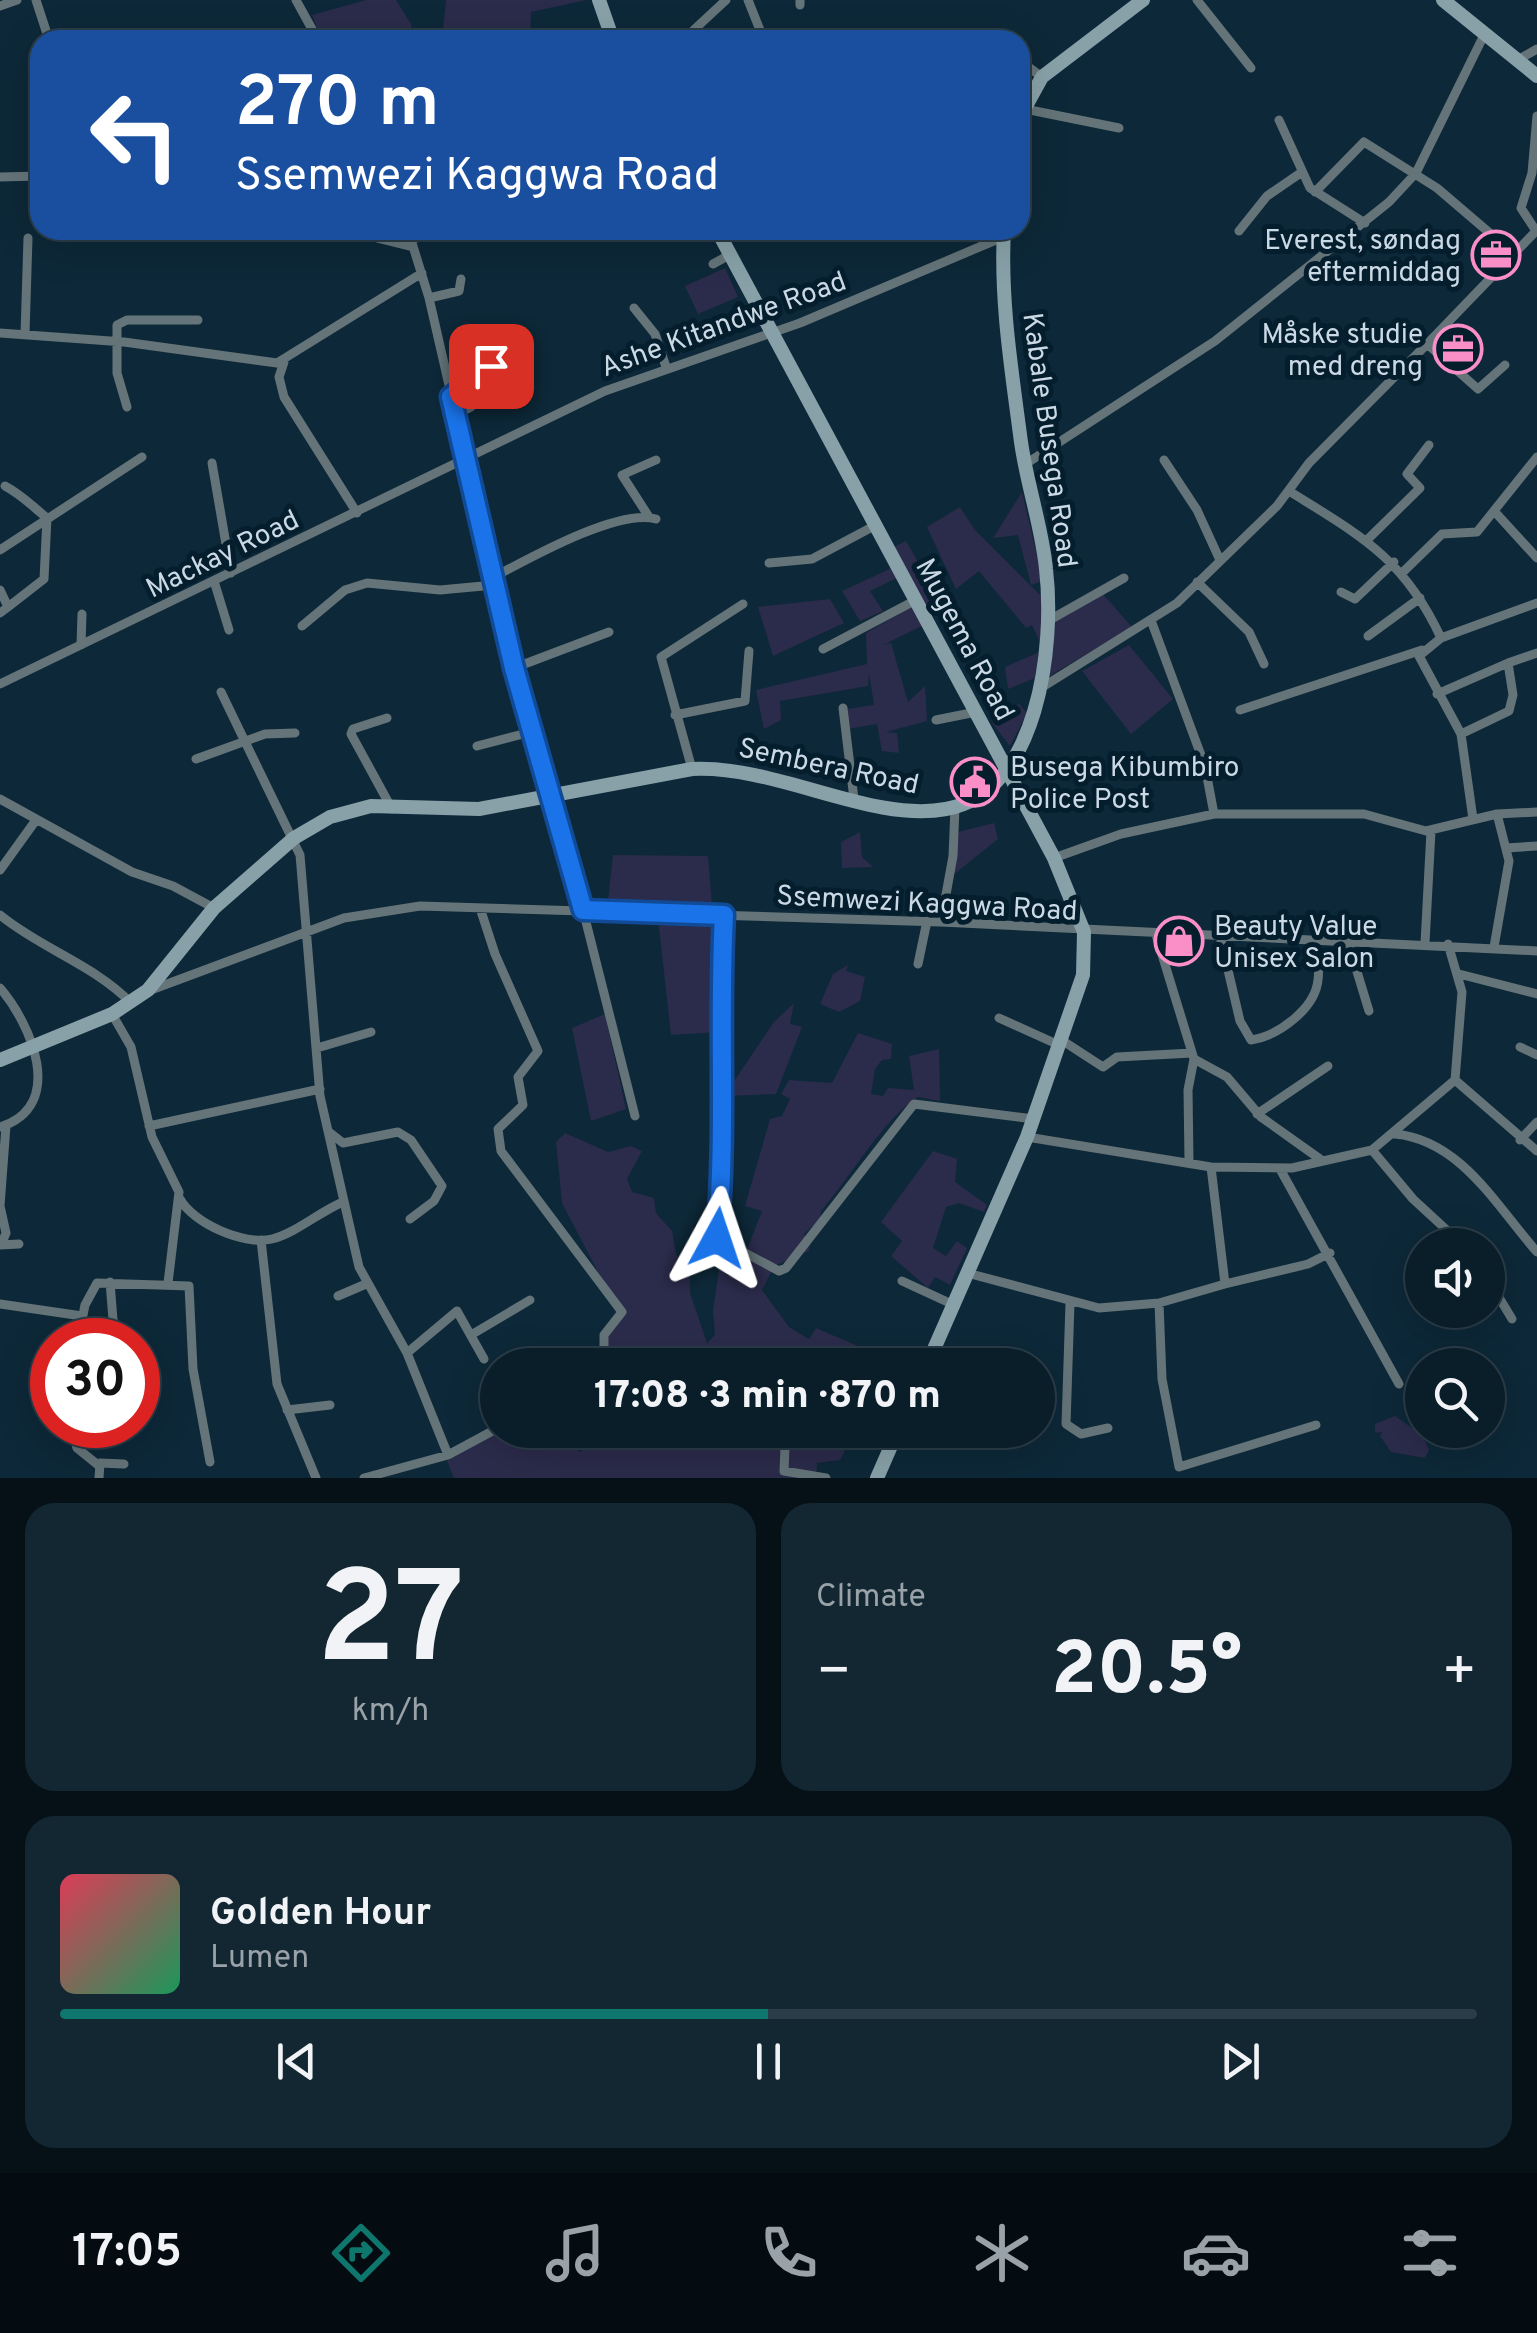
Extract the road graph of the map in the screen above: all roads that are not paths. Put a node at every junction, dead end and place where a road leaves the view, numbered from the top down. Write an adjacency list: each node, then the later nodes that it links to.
1 (17, 0): 10 (street)
2 (36, 0): 11 (street)
3 (296, 0): 12 (street)
4 (599, 0): 13 (street)
5 (726, 0): 14 (street)
6 (748, 0): 15 (street)
7 (1143, 0): 22 (street)
8 (1197, 0): 20 (street)
9 (1444, 0): 16 (street)
10 (0, 6)
11 (46, 30)
12 (312, 30)
13 (609, 30)
14 (694, 30)
15 (760, 30)
16 (1484, 33): 18 (street); 29 (street)
17 (1537, 49): 18 (street)
18 (1516, 61): 21 (street)
19 (1030, 68): 22 (street)
20 (1251, 68)
21 (1537, 76)
22 (1042, 77): 23 (street)
23 (1030, 98)
24 (1030, 114): 27 (street)
25 (1537, 116): 35 (street)
26 (1279, 120): 28 (street)
27 (1119, 128)
28 (1302, 172): 32 (street); 34 (street)
29 (1416, 173): 32 (street); 33 (street); 42 (street)
30 (30, 176): 31 (street)
31 (0, 177)
32 (1315, 192): 33 (street)
33 (1365, 223): 69 (street)
34 (1239, 231)
35 (1536, 231): 42 (street)
36 (28, 238): 51 (street)
37 (411, 240): 44 (street)
38 (723, 240): 41 (street, Mugema Road)
39 (989, 240): 49 (street, Ashe Kitandwe Road)
40 (1003, 240): 69 (street, Kabale Busega Road)
41 (731, 254): 43 (street); 49 (street, Mugema Road)
42 (1513, 254): 54 (street)
43 (713, 264)
44 (422, 272): 46 (street); 55 (street)
45 (461, 279): 46 (street)
46 (429, 298): 58 (street)
47 (634, 308): 57 (street)
48 (198, 320): 52 (street)
49 (774, 332): 57 (street, Ashe Kitandwe Road); 75 (street, Mugema Road)
50 (0, 333): 51 (street)
51 (24, 334): 52 (street)
52 (115, 342): 55 (street); 59 (street)
53 (519, 342): 58 (street)
54 (1426, 344): 56 (street); 71 (street)
55 (284, 362): 72 (street)
56 (1505, 365)
57 (666, 367): 65 (street, Ashe Kitandwe Road)
58 (451, 397): 61 (street)
59 (127, 407)
60 (471, 407): 61 (street)
61 (455, 415): 65 (street)
62 (1429, 445): 76 (street)
63 (142, 457): 74 (street)
64 (1537, 457): 73 (street)
65 (463, 460): 72 (street, Mackay Road); 86 (street)
66 (656, 460): 86 (street)
67 (1164, 460): 78 (street)
68 (212, 463): 83 (street)
69 (1024, 464): 96 (street, Kabale Busega Road)
70 (5, 486): 74 (street)
71 (1290, 491): 76 (street); 78 (street)
72 (357, 512): 83 (street, Mackay Road)
73 (1494, 512): 79 (street); 82 (street)
74 (47, 518): 77 (street); 94 (street)
75 (876, 525): 81 (street); 91 (street, Mugema Road)
76 (1366, 540): 80 (street)
77 (0, 550)
78 (1219, 558): 87 (street)
79 (1537, 558)
80 (1394, 562): 82 (street); 89 (street)
81 (769, 563)
82 (1403, 572): 90 (street)
83 (231, 573): 85 (street, Mackay Road)
84 (1124, 578): 96 (street)
85 (214, 581): 99 (street); 103 (street, Mackay Road)
86 (493, 581): 98 (street); 110 (street)
87 (1197, 582): 97 (street); 109 (street)
88 (0, 590): 94 (street)
89 (1341, 592)
90 (1420, 598): 101 (street); 102 (street)
91 (916, 600): 104 (street); 117 (street, Mugema Road)
92 (1537, 602): 102 (street)
93 (743, 604): 118 (street)
94 (4, 610)
95 (82, 614): 103 (street)
96 (1046, 622): 112 (street, Kabale Busega Road)
97 (1152, 623): 112 (street); 135 (street)
98 (302, 626)
99 (229, 630)
100 (609, 632): 110 (street)
101 (1368, 636)
102 (1441, 638): 106 (street)
103 (81, 645): 111 (street, Mackay Road)
104 (823, 649)
105 (748, 650): 118 (street)
106 (1422, 650): 114 (street); 116 (street)
107 (1537, 652): 108 (street)
108 (1508, 663): 114 (street); 123 (street)
109 (1264, 664)
110 (514, 668): 121 (street)
111 (0, 684)
112 (1041, 688): 128 (street, Kabale Busega Road)
113 (221, 692): 124 (street)
114 (1437, 694): 123 (street)
115 (843, 708): 131 (street)
116 (1240, 710)
117 (976, 712): 120 (street); 128 (street, Mugema Road)
118 (676, 714): 127 (street)
119 (387, 718): 133 (street)
120 (936, 720)
121 (531, 732): 125 (street); 129 (street)
122 (295, 734): 124 (street)
123 (1462, 734): 137 (street)
124 (242, 742): 126 (street); 140 (street)
125 (477, 746)
126 (196, 759)
127 (692, 768): 129 (street, Sembera Road); 131 (street, Sembera Road)
128 (1006, 770): 132 (street, Sembera Road); 143 (street, Mugema Road)
129 (550, 796): 133 (street, Sembera Road); 147 (street)
130 (0, 798): 138 (street)
131 (854, 799): 132 (street, Sembera Road)
132 (955, 807): 151 (street)
133 (392, 809): 140 (street, Sembera Road)
134 (1537, 812): 136 (street)
135 (1214, 814): 139 (street); 143 (street)
136 (1497, 814): 137 (street); 142 (street)
137 (1473, 818): 139 (street)
138 (36, 820): 144 (street); 145 (street)
139 (1431, 831): 158 (street)
140 (294, 838): 145 (street, Sembera Road); 152 (street)
141 (1537, 846): 142 (street)
142 (1506, 848): 160 (street)
143 (1054, 858): 153 (street, Mugema Road)
144 (0, 870)
145 (214, 908): 165 (street, Sembera Road)
146 (480, 908): 147 (street, Ssemwezi Kaggwa Road); 152 (street, Ssemwezi Kaggwa Road); 226 (street)
147 (583, 910): 148 (street, Ssemwezi Kaggwa Road); 183 (street)
148 (724, 915): 150 (street, Ssemwezi Kaggwa Road); 202 (street)
149 (0, 916): 167 (street)
150 (928, 921): 151 (street, Ssemwezi Kaggwa Road); 162 (street)
151 (941, 922): 153 (street, Ssemwezi Kaggwa Road)
152 (308, 932): 165 (street, Ssemwezi Kaggwa Road); 175 (street)
153 (1084, 932): 154 (street, Ssemwezi Kaggwa Road); 172 (street, Mugema Road)
154 (1156, 934): 155 (street, Ssemwezi Kaggwa Road); 177 (street)
155 (1220, 936): 156 (street, Ssemwezi Kaggwa Road); 156 (street)
156 (1316, 940): 157 (street, Ssemwezi Kaggwa Road)
157 (1348, 942): 158 (street, Ssemwezi Kaggwa Road); 168 (street)
158 (1425, 943): 159 (street, Ssemwezi Kaggwa Road)
159 (1448, 944): 160 (street, Ssemwezi Kaggwa Road); 163 (street)
160 (1494, 947): 161 (street, Ssemwezi Kaggwa Road)
161 (1537, 951)
162 (918, 964)
163 (1459, 974): 166 (street); 180 (street)
164 (0, 988): 173 (street)
165 (148, 990): 167 (street, Sembera Road)
166 (1537, 994)
167 (130, 1002): 169 (street, Sembera Road)
168 (1369, 1011)
169 (112, 1014): 173 (street, Sembera Road); 186 (street)
170 (998, 1018): 172 (street)
171 (371, 1032): 175 (street)
172 (1062, 1044): 177 (street); 184 (street, Mugema Road)
173 (36, 1045): 178 (street, Sembera Road); 187 (street)
174 (1520, 1046): 176 (street)
175 (316, 1048): 181 (street)
176 (1537, 1055)
177 (1193, 1056): 182 (street); 195 (street)
178 (0, 1060)
179 (1328, 1066): 182 (street)
180 (1455, 1080): 189 (street); 191 (street)
181 (320, 1089): 186 (street); 188 (street)
182 (1257, 1114): 194 (street)
183 (635, 1116)
184 (1034, 1119): 190 (street, Mugema Road); 202 (street)
185 (1537, 1122): 191 (street)
186 (149, 1126): 198 (street)
187 (3, 1127): 205 (street)
188 (328, 1130): 199 (street); 200 (street)
189 (1394, 1134): 192 (street); 206 (street)
190 (1026, 1137): 195 (street); 209 (street, Mugema Road)
191 (1520, 1140): 193 (street)
192 (1372, 1150): 194 (street); 201 (street)
193 (1537, 1150)
194 (1320, 1159): 197 (street)
195 (1189, 1161): 196 (street)
196 (1211, 1167): 197 (street); 214 (street)
197 (1280, 1168): 207 (street)
198 (180, 1198): 203 (street); 212 (street)
199 (343, 1202): 203 (street); 213 (street)
200 (410, 1219)
201 (1444, 1228)
202 (717, 1238): 208 (street)
203 (260, 1240): 232 (street)
204 (19, 1244): 205 (street)
205 (1, 1245)
206 (1537, 1252)
207 (1330, 1253): 214 (street); 230 (street)
208 (712, 1255)
209 (967, 1273): 218 (street); 220 (street, Mugema Road)
210 (902, 1281): 220 (street)
211 (110, 1282): 212 (street); 222 (street); 223 (street)
212 (168, 1283): 240 (street)
213 (366, 1284): 215 (street); 229 (street)
214 (1225, 1284): 217 (street)
215 (338, 1296)
216 (530, 1300): 225 (street)
217 (1159, 1302): 218 (street); 233 (street)
218 (1070, 1303): 234 (street)
219 (0, 1304): 222 (street)
220 (954, 1305): 227 (street, Mugema Road)
221 (1505, 1308): 224 (street)
222 (82, 1316)
223 (113, 1318)
224 (1512, 1320)
225 (471, 1336): 228 (street); 229 (street)
226 (604, 1348)
227 (935, 1348)
228 (480, 1352)
229 (406, 1353): 239 (street)
230 (1399, 1384)
231 (330, 1405): 232 (street)
232 (287, 1410): 244 (street)
233 (1316, 1425)
234 (1108, 1428)
235 (480, 1438): 239 (street)
236 (77, 1448): 243 (street)
237 (785, 1448): 246 (street)
238 (890, 1448): 247 (street)
239 (448, 1455): 242 (street)
240 (210, 1462)
241 (124, 1464): 243 (street)
242 (405, 1473): 245 (street)
243 (100, 1474)
244 (316, 1478)
245 (364, 1478)
246 (826, 1478)
247 (877, 1478)

